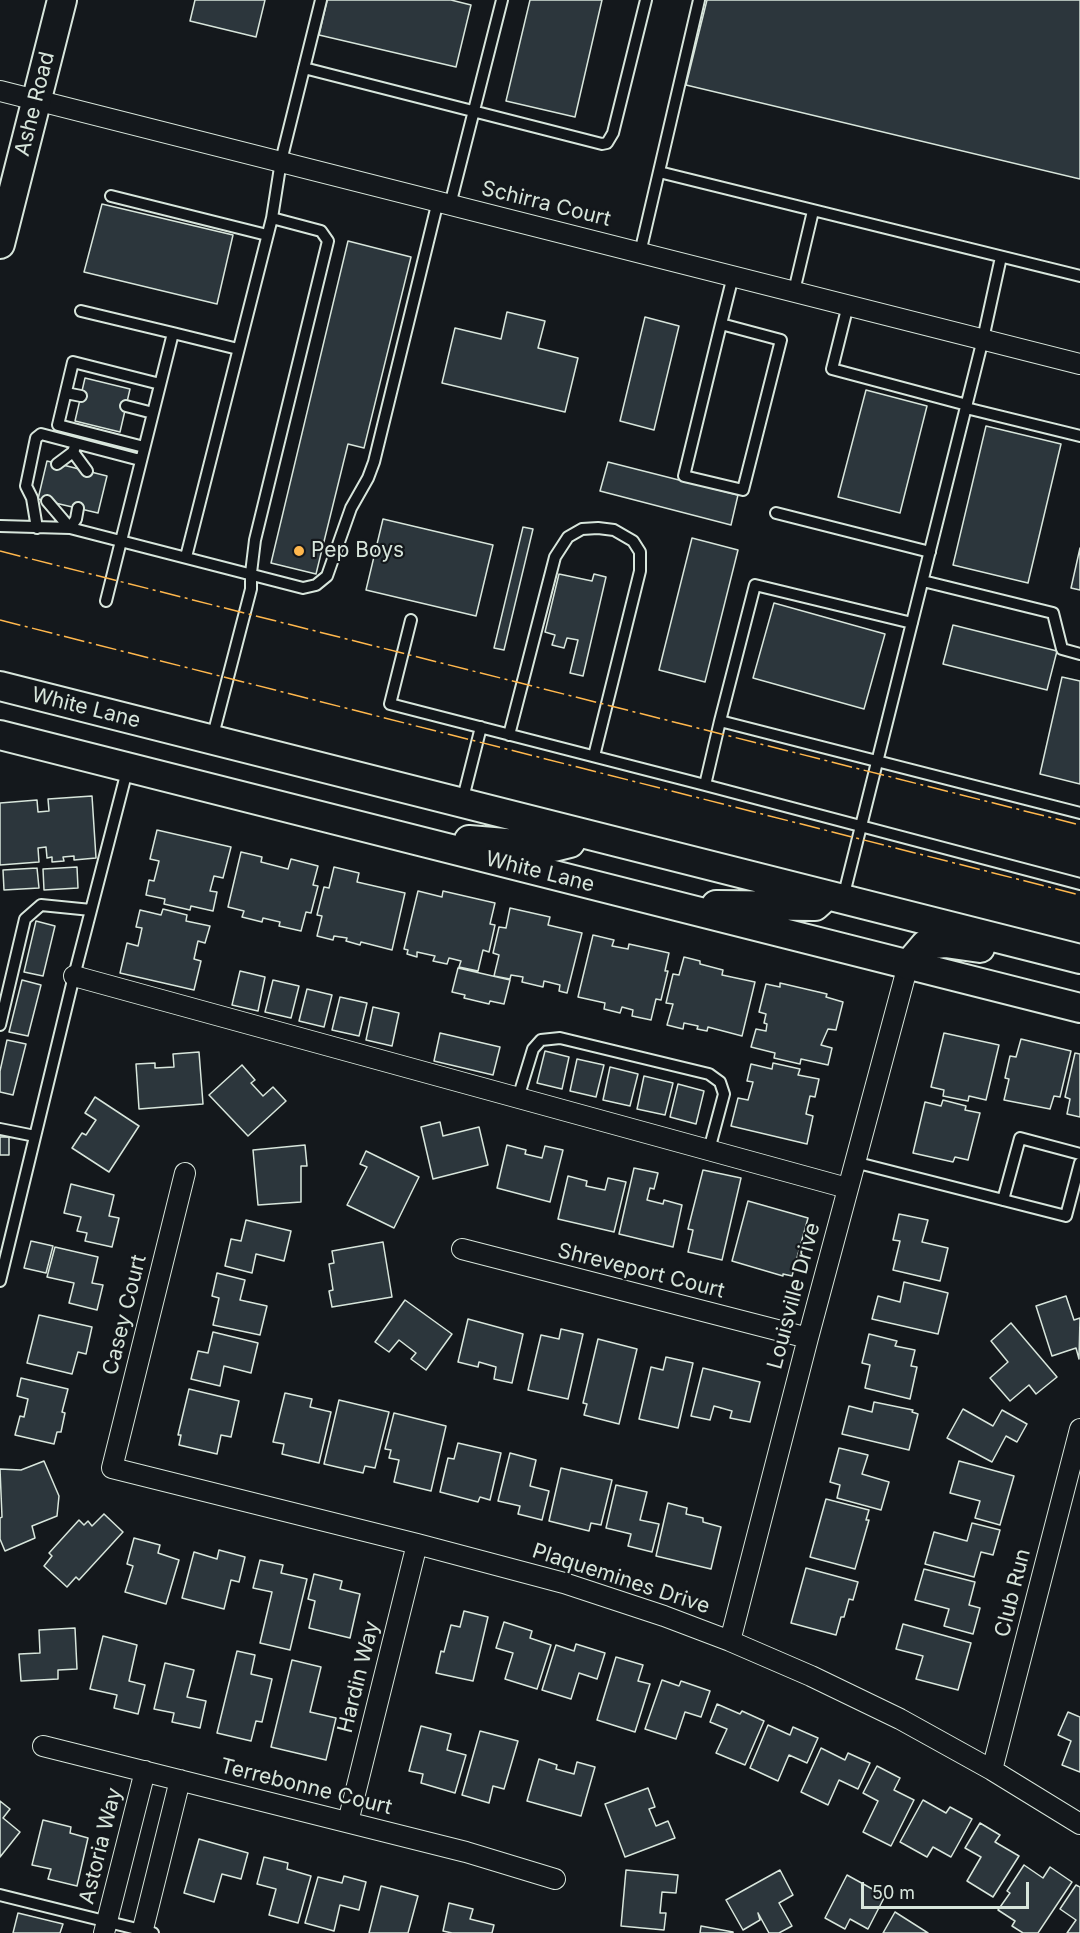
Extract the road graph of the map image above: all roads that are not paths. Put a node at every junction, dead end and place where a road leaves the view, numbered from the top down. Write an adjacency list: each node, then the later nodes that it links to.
1 (62, 0): 8 (main road, Ashe Road)
2 (321, 0): 6 (lane)
3 (502, 0): 9 (lane)
4 (646, 0): 9 (lane)
5 (699, 0): 11 (lane)
6 (304, 68): 9 (lane); 10 (lane)
7 (0, 91): 8 (street, Schirra Court)
8 (36, 100): 10 (street, Schirra Court); 17 (main road, Ashe Road)
9 (474, 112): 13 (lane)
10 (281, 162): 13 (street, Schirra Court); 15 (lane)
11 (659, 172): 14 (lane); 18 (lane)
12 (111, 196): 16 (lane)
13 (444, 203): 18 (street, Schirra Court); 53 (lane)
14 (813, 211): 19 (lane); 22 (lane)
15 (272, 218): 16 (lane); 53 (lane)
16 (267, 235): 28 (lane)
17 (0, 243)
18 (640, 253): 20 (street, Schirra Court)
19 (1001, 256): 21 (lane); 27 (lane)
20 (732, 276): 22 (street, Schirra Court); 25 (lane)
21 (1080, 276)
22 (794, 291): 23 (street, Schirra Court)
23 (848, 305): 27 (street, Schirra Court); 34 (lane)
24 (81, 311): 26 (lane)
25 (720, 324): 25 (lane)
26 (173, 333): 28 (lane); 30 (lane)
27 (983, 339): 29 (street, Schirra Court); 34 (lane)
28 (238, 349): 52 (lane)
29 (1080, 364)
30 (160, 384): 31 (lane); 35 (lane)
31 (66, 393): 32 (lane); 37 (lane)
32 (81, 396)
33 (126, 406): 35 (lane)
34 (966, 406): 36 (lane); 51 (lane)
35 (153, 414): 37 (lane)
36 (1080, 436)
37 (144, 447): 39 (lane)
38 (75, 448): 39 (lane); 40 (lane); 41 (lane); 42 (lane); 48 (lane)
39 (140, 460): 50 (lane)
40 (57, 464)
41 (69, 467)
42 (87, 471)
43 (47, 501): 49 (lane)
44 (60, 504): 49 (lane)
45 (78, 508): 49 (lane)
46 (776, 513): 51 (lane)
47 (0, 526): 48 (lane)
48 (37, 528): 49 (lane)
49 (70, 528): 50 (lane)
50 (120, 540): 52 (lane); 55 (lane)
51 (930, 552): 54 (lane)
52 (186, 556): 53 (lane)
53 (251, 573): 64 (lane)
54 (923, 580): 57 (lane); 58 (lane)
55 (106, 601)
56 (411, 620): 61 (lane)
57 (912, 623): 60 (lane); 66 (lane)
58 (1080, 654)
59 (0, 686): 64 (main road, White Lane)
60 (720, 721): 66 (lane); 68 (lane)
61 (481, 727): 63 (lane); 69 (lane)
62 (0, 735): 67 (main road, White Lane)
63 (509, 735): 65 (lane); 65 (lane)
64 (212, 740): 69 (main road, White Lane)
65 (594, 756): 68 (lane)
66 (877, 762): 70 (lane); 71 (lane)
67 (128, 767): 72 (main road, White Lane); 77 (lane)
68 (705, 785): 71 (lane)
69 (462, 802): 73 (main road, White Lane)
70 (1080, 813)
71 (861, 826): 74 (lane); 75 (lane)
72 (380, 832): 73 (main road); 76 (main road, White Lane)
73 (577, 832): 75 (main road, White Lane)
74 (1080, 884)
75 (835, 897): 76 (main road); 78 (main road, White Lane)
76 (669, 904): 79 (main road, White Lane)
77 (91, 910): 80 (lane); 82 (lane)
78 (1080, 960): 79 (main road)
79 (908, 965): 81 (main road, White Lane); 88 (street, Louisville Drive)
80 (74, 976): 83 (street); 85 (lane)
81 (1080, 1008)
82 (0, 1025)
83 (518, 1098): 86 (street); 86 (lane)
84 (0, 1129): 85 (lane)
85 (35, 1136): 94 (lane)
86 (709, 1150): 91 (street)
87 (1080, 1154): 92 (lane)
88 (855, 1162): 91 (street, Louisville Drive); 92 (lane)
89 (1080, 1163): 92 (lane)
90 (185, 1173): 97 (street, Casey Court)
91 (847, 1188): 95 (street, Louisville Drive)
92 (1003, 1200)
93 (462, 1249): 95 (street, Shreveport Court)
94 (0, 1281)
95 (808, 1338): 99 (street, Louisville Drive)
96 (1080, 1429): 101 (street, Club Run)
97 (112, 1468): 98 (street, Plaquemines Drive)
98 (417, 1544): 99 (street, Plaquemines Drive); 104 (street, Hardin Way)
99 (730, 1641): 101 (street, Plaquemines Drive)
100 (43, 1746): 102 (street, Terrebonne Court)
101 (992, 1770): 105 (street, Plaquemines Drive)
102 (145, 1771): 103 (street, Terrebonne Court); 108 (street, Astoria Way)
103 (180, 1780): 104 (street, Terrebonne Court); 109 (street)
104 (348, 1822): 106 (street, Terrebonne Court)
105 (1080, 1824)
106 (555, 1879)
107 (0, 1895): 108 (lane)
108 (106, 1927): 109 (lane)
109 (146, 1932)

